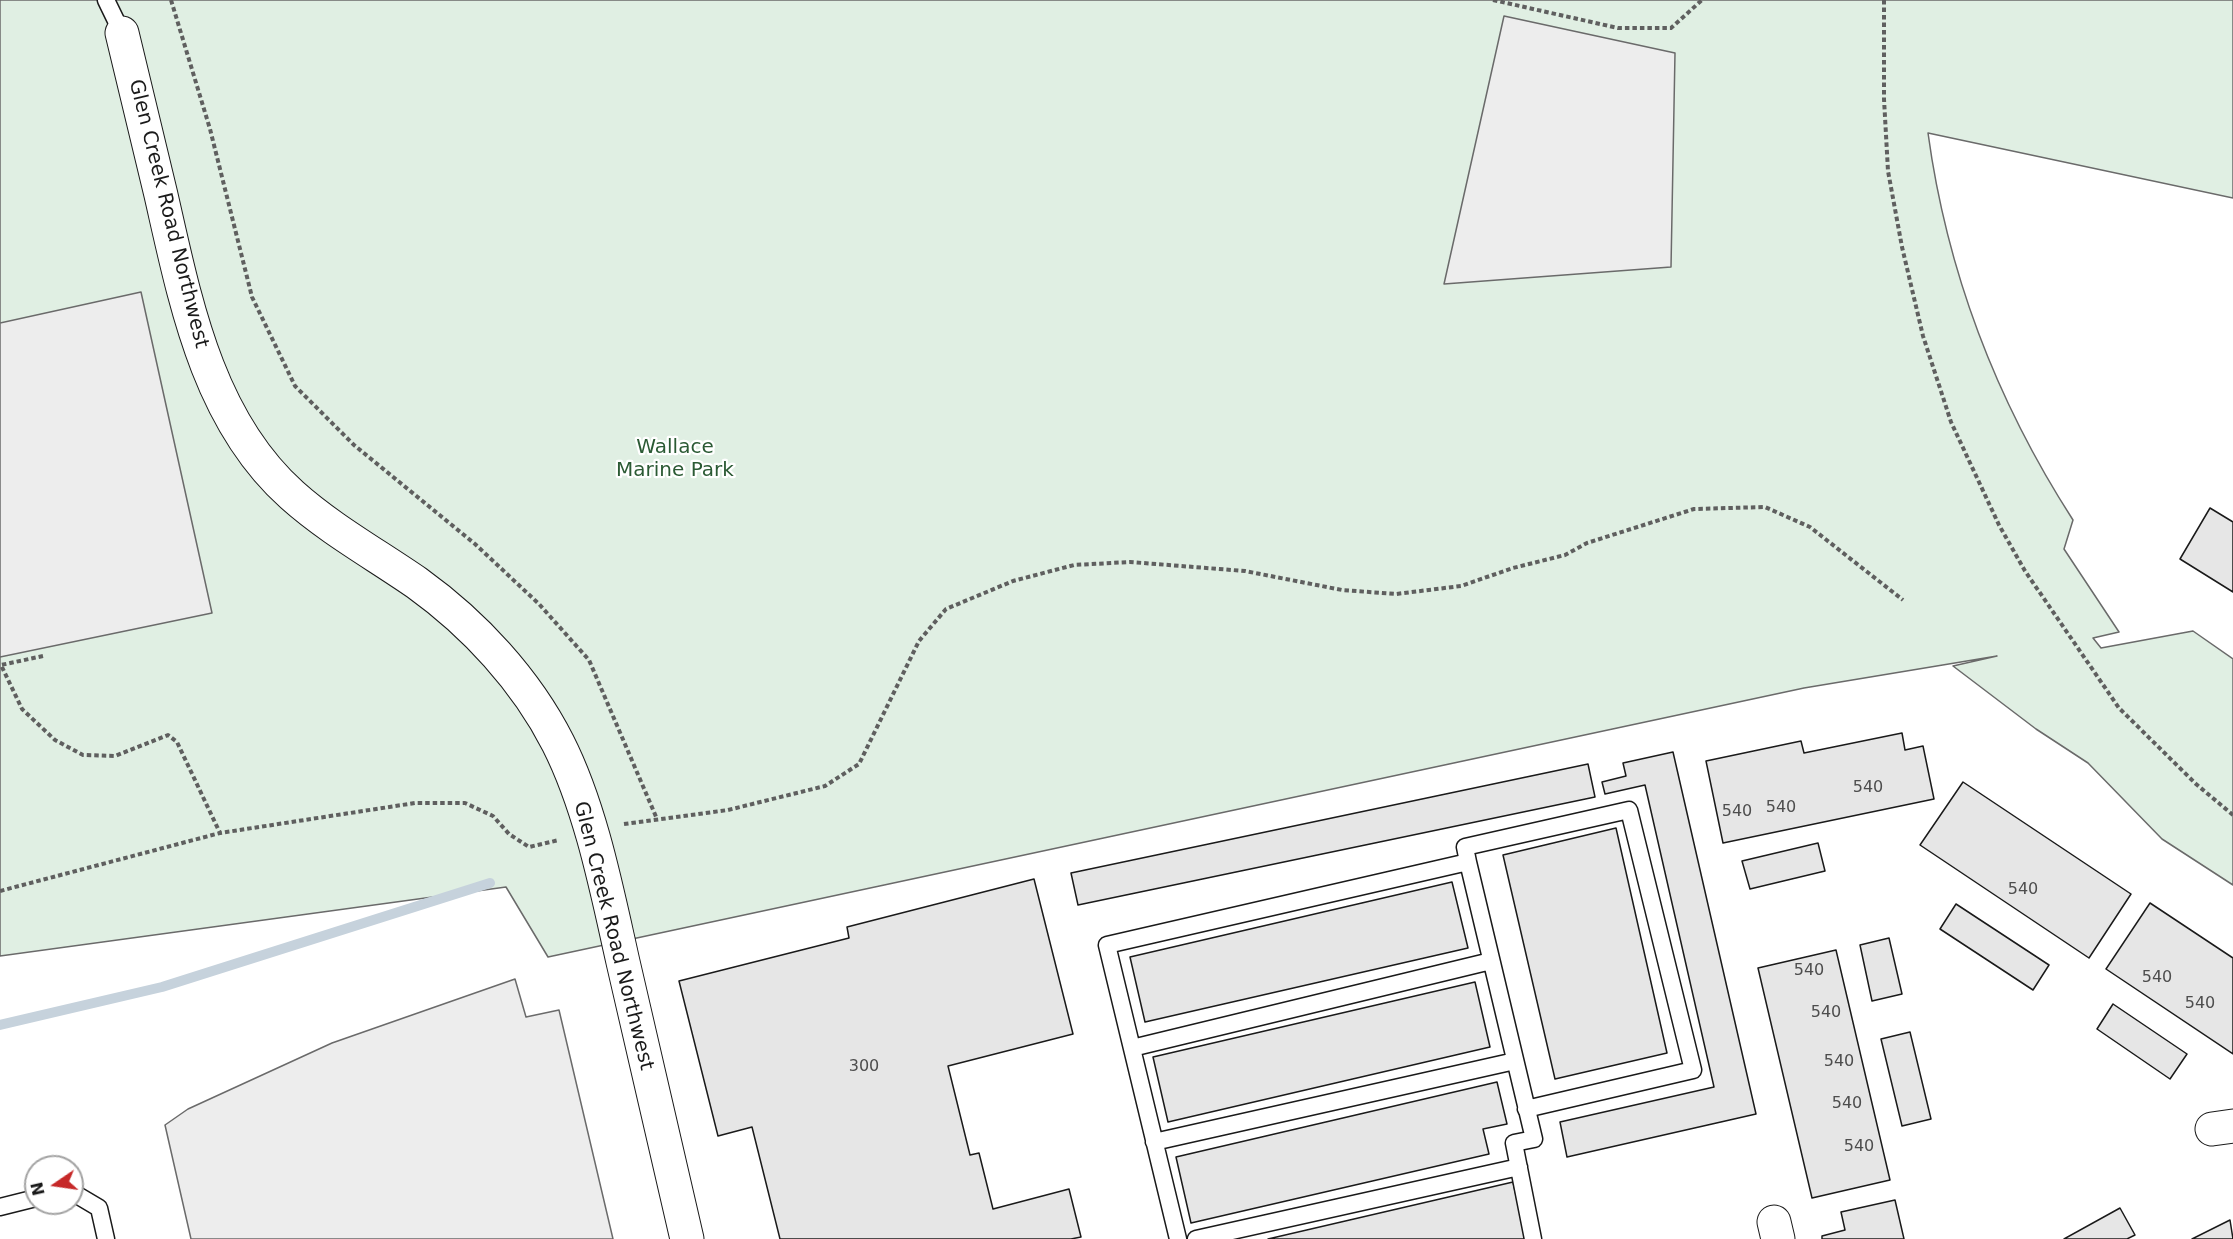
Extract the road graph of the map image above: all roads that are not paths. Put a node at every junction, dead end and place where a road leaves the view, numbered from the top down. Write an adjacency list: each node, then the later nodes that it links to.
1 (106, 0): 2 (lane)
2 (122, 33): 14 (street, Glen Creek Road Northwest)
3 (1468, 862): 4 (lane); 5 (lane); 7 (lane)
4 (1491, 962): 5 (lane); 6 (lane)
5 (1132, 1048): 8 (lane)
6 (1515, 1061): 7 (lane); 8 (lane)
7 (1526, 1109): 9 (lane)
8 (1154, 1142): 15 (lane)
9 (1519, 1167): 16 (lane); 17 (lane)
10 (84, 1199): 13 (lane)
11 (24, 1201): 12 (lane)
12 (0, 1207)
13 (106, 1239)
14 (687, 1239)
15 (1178, 1239)
16 (1196, 1239)
17 (1533, 1239)

